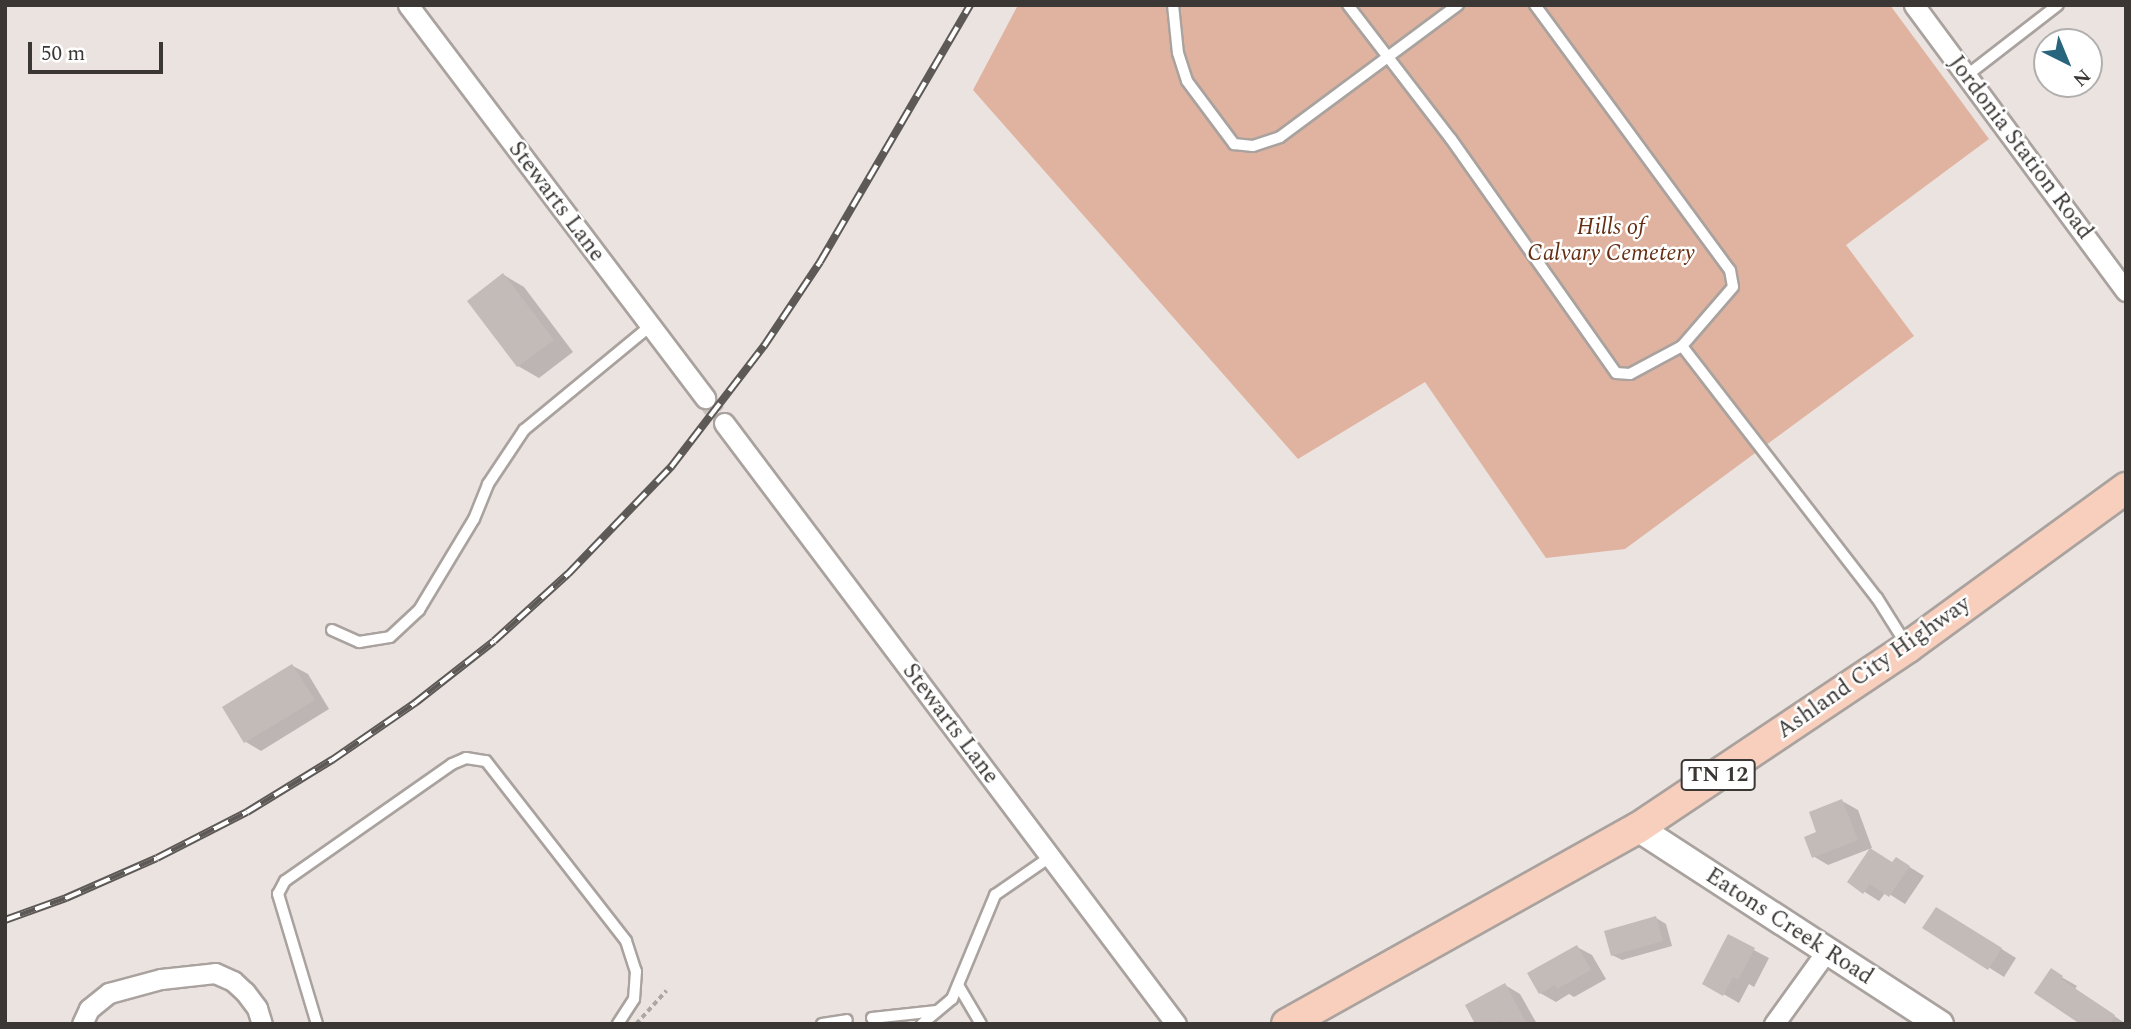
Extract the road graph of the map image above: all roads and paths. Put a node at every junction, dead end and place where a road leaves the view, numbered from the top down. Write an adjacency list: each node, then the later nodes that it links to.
1 (408, 5): 11 (street, Stewarts Lane)
2 (1173, 5): 8 (lane)
3 (1348, 5): 8 (lane)
4 (1458, 5): 8 (lane)
5 (1535, 5): 12 (lane)
6 (1914, 5): 9 (street, Jordonia Station Road)
7 (2058, 5): 9 (lane)
8 (1388, 57): 12 (lane)
9 (1966, 76): 10 (street, Jordonia Station Road)
10 (2126, 291)
11 (650, 326): 13 (street, Stewarts Lane); 16 (lane)
12 (1682, 346): 17 (lane)
13 (705, 398)
14 (724, 424): 19 (street, Stewarts Lane)
15 (2126, 488): 17 (main road, Ashland City Highway / TN 12)
16 (332, 630)
17 (1908, 647): 18 (main road, Ashland City Highway / TN 12)
18 (1638, 828): 20 (street, Eatons Creek Road); 35 (main road, Ashland City Highway / TN 12)
19 (1050, 857): 21 (lane); 34 (street, Stewarts Lane)
20 (1826, 952): 36 (street); 37 (street, Eatons Creek Road)
21 (958, 985): 23 (lane); 33 (lane)
22 (666, 991): 30 (path)
23 (938, 1011): 24 (lane); 32 (lane)
24 (872, 1018)
25 (847, 1020): 31 (lane)
26 (82, 1024): 27 (street)
27 (262, 1024)
28 (317, 1024): 29 (lane)
29 (618, 1024)
30 (636, 1024)
31 (822, 1024)
32 (922, 1024)
33 (981, 1024)
34 (1176, 1024)
35 (1287, 1024)
36 (1774, 1024)
37 (1940, 1024)

